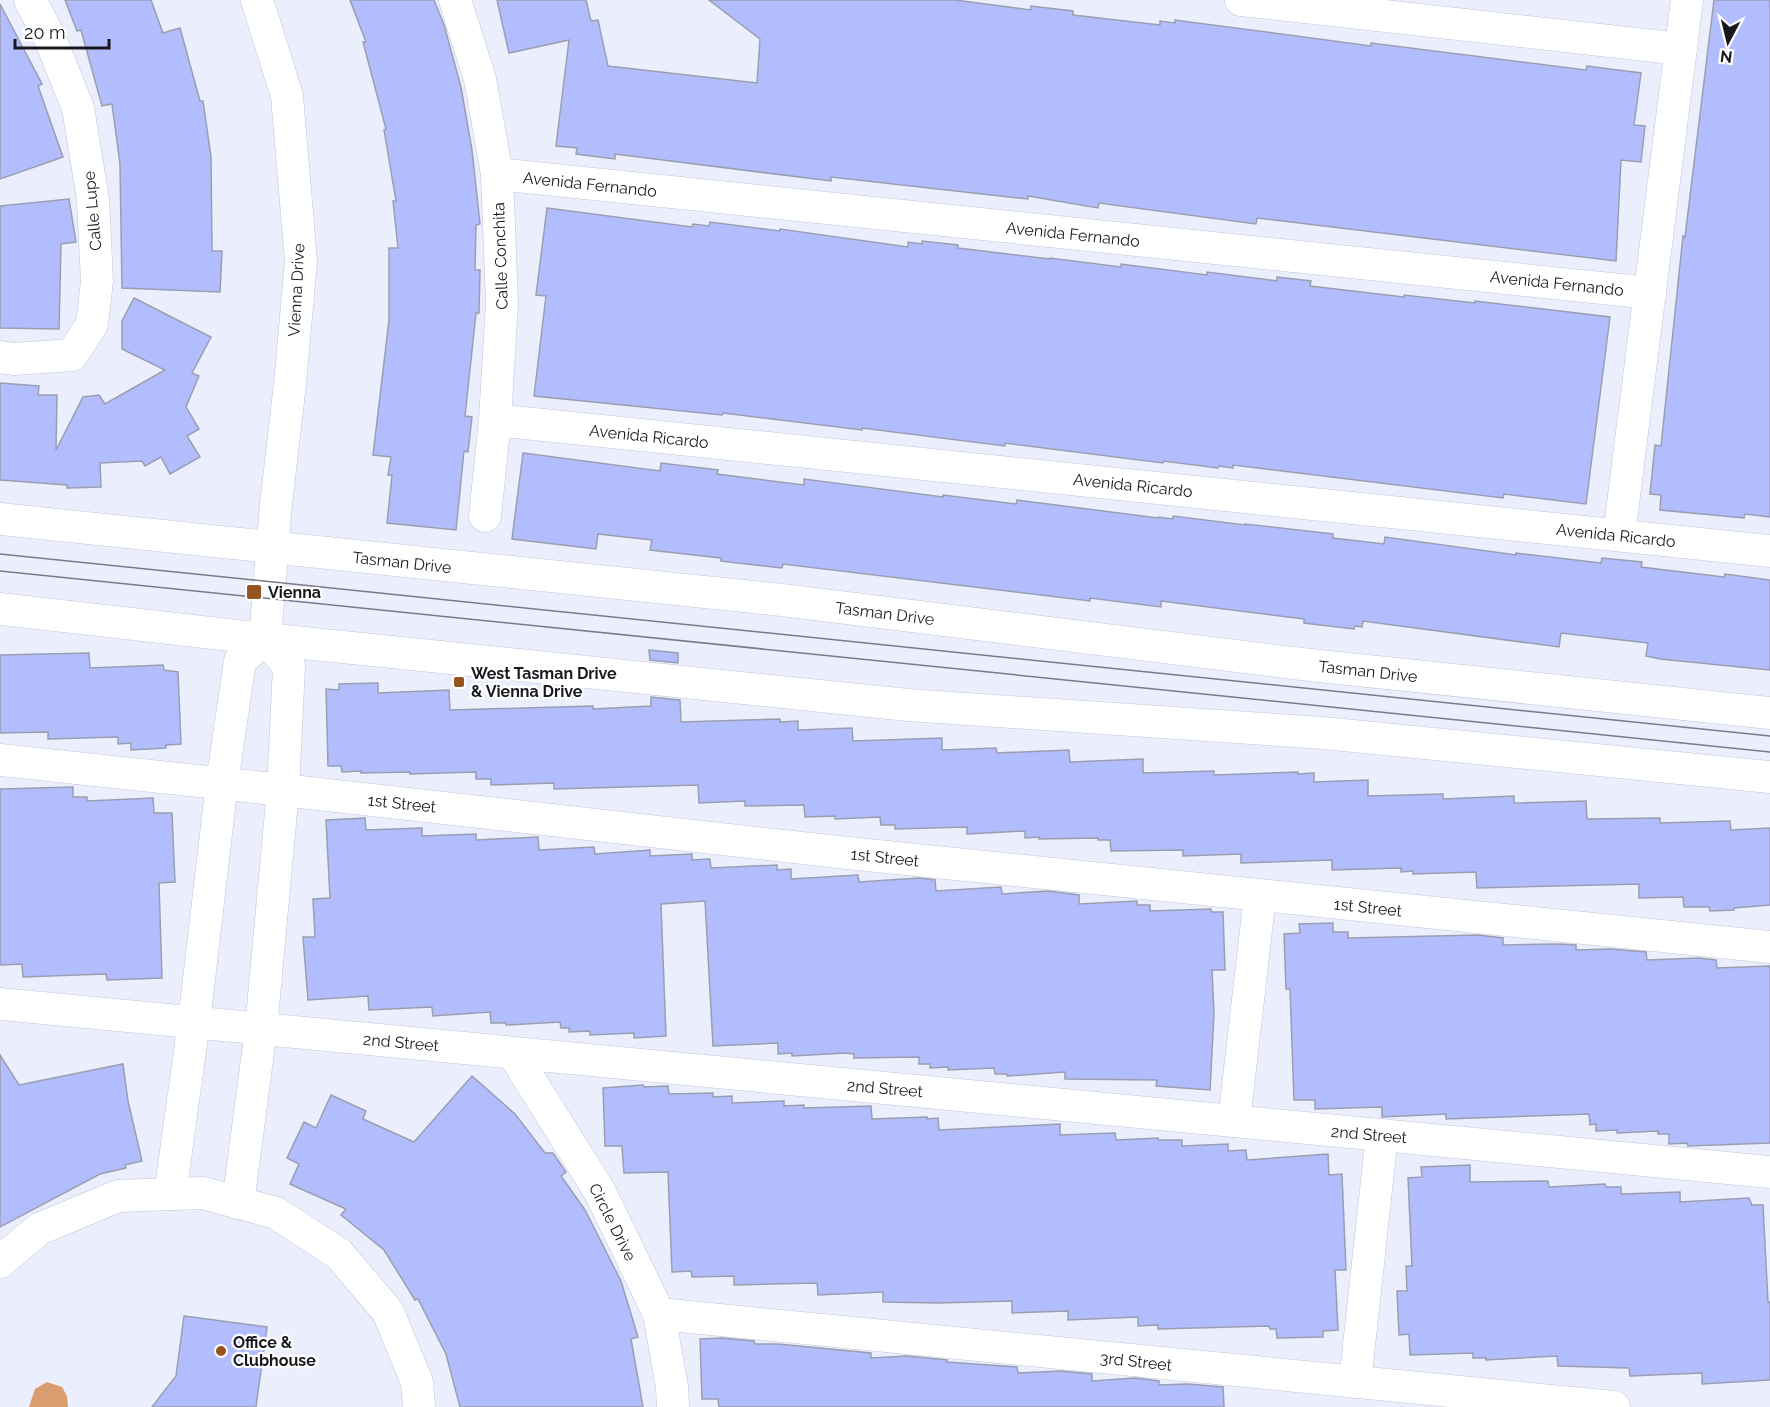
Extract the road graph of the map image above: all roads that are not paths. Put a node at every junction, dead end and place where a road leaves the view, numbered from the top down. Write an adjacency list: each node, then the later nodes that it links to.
1 (30, 0): 9 (street, Calle Lupe)
2 (257, 0): 14 (street, Vienna Drive)
3 (455, 0): 7 (street, Calle Conchita)
4 (1241, 0): 6 (street)
5 (1687, 0): 6 (street)
6 (1681, 49): 8 (street)
7 (497, 174): 8 (street, Avenida Fernando); 10 (street, Calle Conchita)
8 (1650, 293): 13 (street)
9 (0, 357)
10 (495, 420): 11 (street, Calle Conchita); 13 (street, Avenida Ricardo)
11 (485, 516)
12 (0, 519): 14 (street, Tasman Drive)
13 (1619, 536): 15 (street, Avenida Ricardo)
14 (273, 549): 17 (street, Vienna Drive); 18 (street, Tasman Drive)
15 (1770, 551)
16 (0, 609): 17 (street)
17 (265, 639): 20 (street); 21 (street); 22 (street)
18 (1770, 713)
19 (0, 760): 21 (street, 1st Street)
20 (1770, 777)
21 (222, 783): 22 (street, 1st Street); 26 (street)
22 (283, 789): 23 (street, 1st Street); 27 (street)
23 (1260, 896): 24 (street, 1st Street); 29 (street)
24 (1770, 947)
25 (0, 1004): 26 (street, 2nd Street)
26 (194, 1022): 27 (street, 2nd Street); 32 (street)
27 (261, 1029): 28 (street, 2nd Street); 33 (street)
28 (513, 1053): 29 (street, 2nd Street); 35 (street, Circle Drive)
29 (1234, 1121): 30 (street, 2nd Street)
30 (1382, 1135): 31 (street, 2nd Street); 36 (street)
31 (1770, 1172)
32 (170, 1194): 33 (street); 34 (street)
33 (238, 1203): 38 (street)
34 (0, 1262)
35 (659, 1314): 36 (street, 3rd Street); 39 (street, Circle Drive)
36 (1355, 1382): 37 (street, 3rd Street)
37 (1544, 1404): 40 (street, 3rd Street)
38 (419, 1407)
39 (673, 1407)
40 (1614, 1407)

